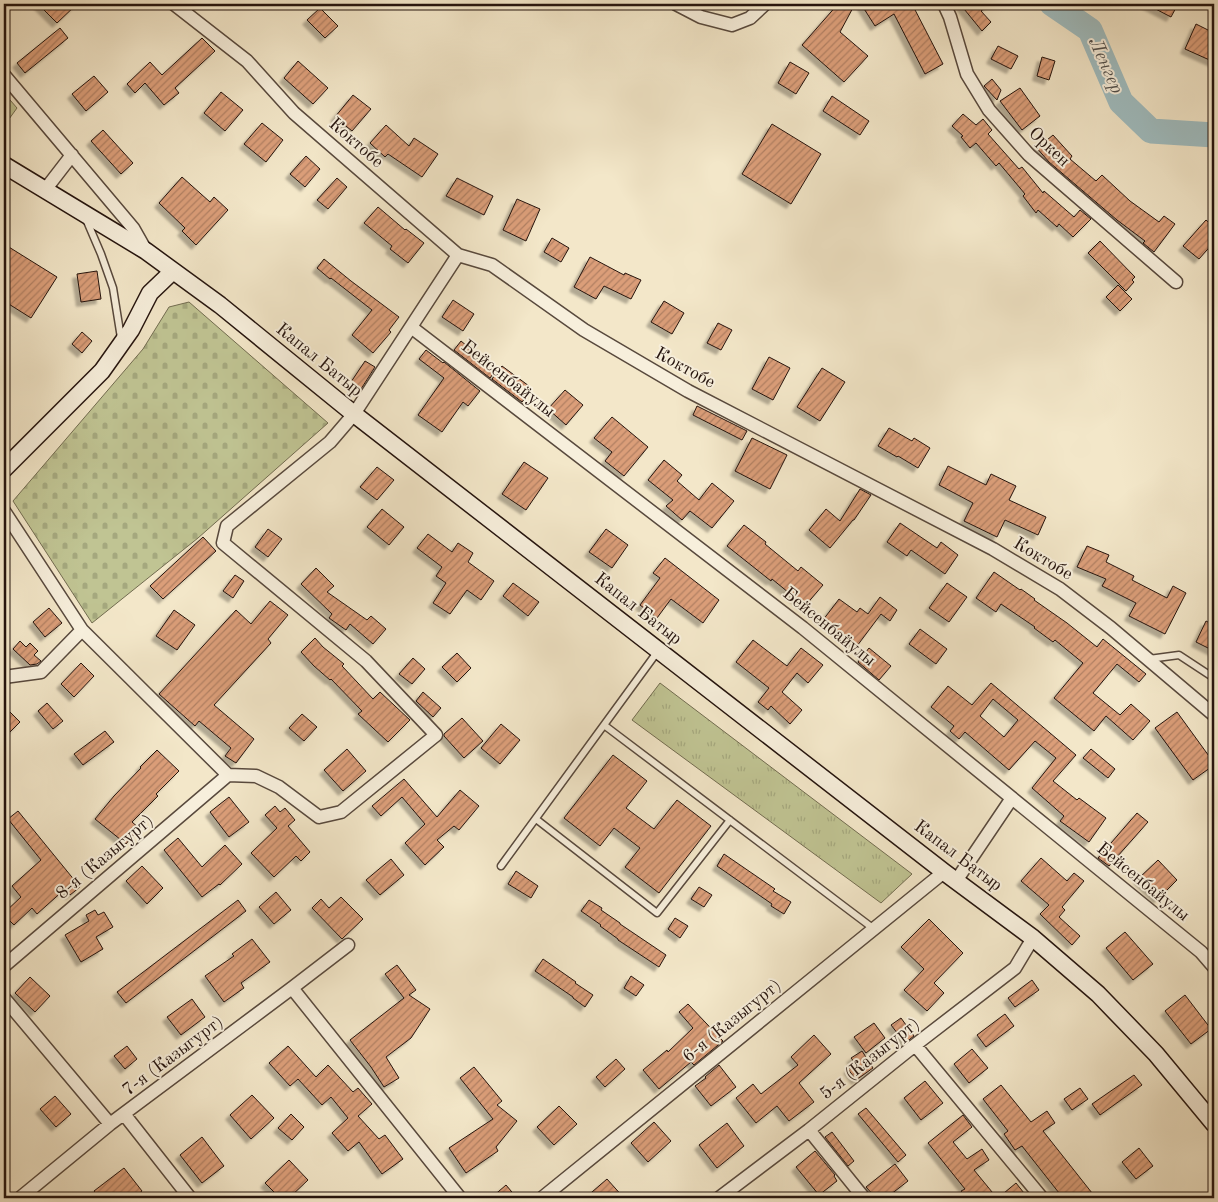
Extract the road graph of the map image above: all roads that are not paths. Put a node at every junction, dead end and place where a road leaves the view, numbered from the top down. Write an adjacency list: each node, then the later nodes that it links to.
1 (174, 4): 11 (street, Коктобе)
2 (676, 4): 3 (street)
3 (765, 4)
4 (944, 4): 13 (street, Оркен)
5 (4, 75): 6 (street)
6 (72, 156): 8 (street); 10 (street)
7 (4, 165): 8 (main road, Капал Батыр)
8 (45, 190): 9 (main road, Капал Батыр)
9 (83, 214): 10 (main road, Капал Батыр); 15 (lane)
10 (146, 251): 12 (main road, Капал Батыр)
11 (458, 254): 14 (street); 21 (street, Коктобе)
12 (173, 271): 15 (main road); 16 (main road, Капал Батыр)
13 (1176, 282)
14 (411, 326): 16 (street); 27 (street, Бейсенбайулы)
15 (122, 343): 17 (main road)
16 (354, 414): 20 (main road, Капал Батыр); 26 (street)
17 (4, 469)
18 (4, 511): 19 (street)
19 (82, 630): 22 (street); 26 (street)
20 (659, 650): 25 (lane); 31 (main road, Капал Батыр)
21 (1148, 659): 23 (lane); 24 (street, Коктобе)
22 (4, 677)
23 (1214, 678)
24 (1214, 715)
25 (604, 725): 28 (lane); 29 (lane)
26 (228, 775): 35 (street, 8-я (Казыгурт))
27 (1012, 798): 31 (street, 6-я (Казыгурт)); 36 (street, Бейсенбайулы)
28 (536, 818): 29 (lane); 30 (lane)
29 (730, 820): 32 (lane)
30 (501, 866)
31 (950, 876): 32 (street, 6-я (Казыгурт)); 33 (main road, Капал Батыр)
32 (874, 929): 47 (street, 6-я (Казыгурт))
33 (1033, 938): 39 (street, 5-я (Казыгурт)); 42 (main road, Капал Батыр)
34 (348, 945): 37 (street, 7-я (Казыгурт))
35 (4, 966)
36 (1214, 966)
37 (292, 988): 40 (street, 7-я (Казыгурт)); 46 (street)
38 (4, 998): 41 (street)
39 (915, 1044): 43 (street, 5-я (Казыгурт)); 50 (street)
40 (124, 1114): 41 (street, 7-я (Казыгурт)); 45 (street)
41 (110, 1124): 44 (street, 7-я (Казыгурт))
42 (1214, 1124)
43 (809, 1130): 48 (street, 5-я (Казыгурт)); 49 (street)
44 (20, 1198)
45 (190, 1198)
46 (460, 1198)
47 (542, 1198)
48 (719, 1198)
49 (864, 1198)
50 (1042, 1198)

